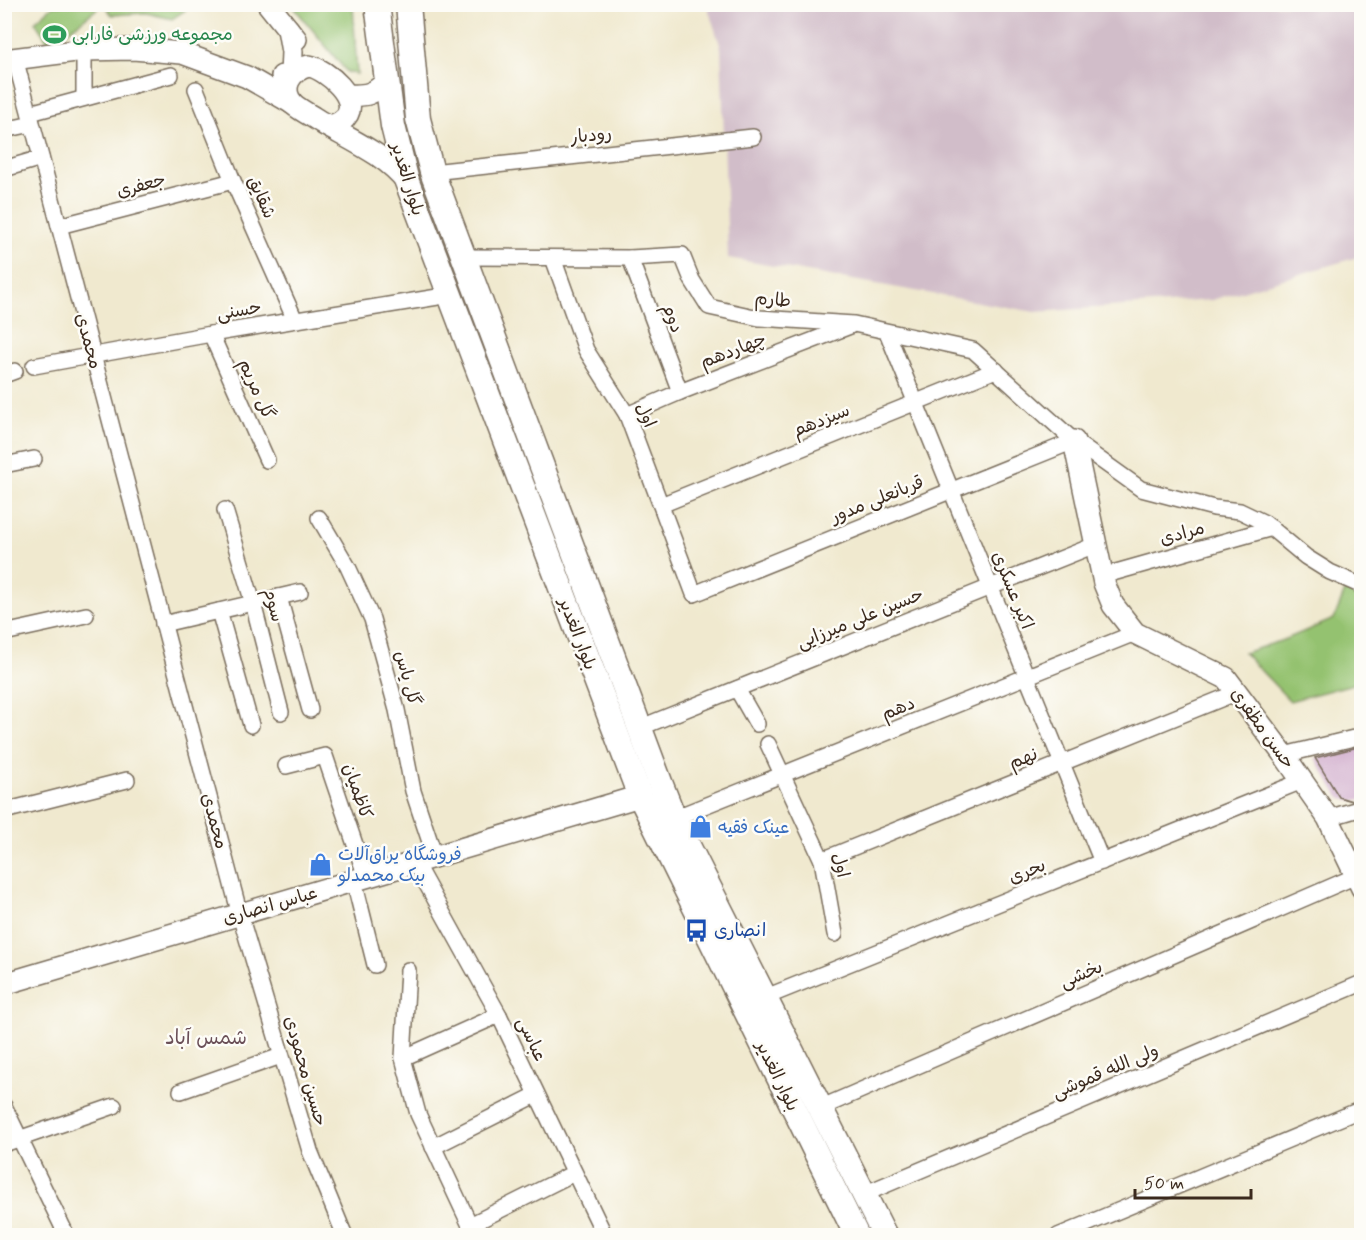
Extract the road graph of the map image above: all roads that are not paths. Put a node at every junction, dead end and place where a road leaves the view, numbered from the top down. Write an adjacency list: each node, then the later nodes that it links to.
1 (268, 4): 4 (street)
2 (377, 4): 11 (main road, بلوار الغدیر)
3 (408, 4): 22 (main road, بلوار الغدیر)
4 (288, 29): 7 (street); 9 (street)
5 (84, 50): 6 (street); 10 (street); 14 (street)
6 (10, 59): 16 (street, محمدی)
7 (322, 70): 9 (street); 13 (street)
8 (171, 75): 14 (street)
9 (291, 76): 10 (street); 15 (street)
10 (248, 77): 15 (street)
11 (386, 81): 13 (street); 24 (main road, بلوار الغدیر)
12 (196, 89): 23 (street, شقایق)
13 (348, 95): 17 (street)
14 (84, 98): 16 (street)
15 (292, 103): 17 (street)
16 (31, 119): 18 (street); 20 (street, محمدی)
17 (325, 125): 24 (street)
18 (4, 130)
19 (753, 137): 22 (street, رودبار)
20 (42, 158): 21 (street); 25 (street, محمدی)
21 (4, 169)
22 (432, 172): 26 (main road, بلوار الغدیر)
23 (233, 181): 25 (street, جعفری); 30 (street, شقایق)
24 (407, 182): 29 (main road, بلوار الغدیر)
25 (59, 226): 34 (street, محمدی)
26 (463, 257): 27 (street, طارم); 69 (main road, بلوار الغدیر)
27 (552, 258): 28 (street, طارم); 39 (street, اول)
28 (630, 258): 31 (street, طارم); 37 (street, دوم)
29 (450, 295): 30 (street, حسنی); 78 (main road, بلوار الغدیر)
30 (295, 320): 33 (street, حسنی)
31 (854, 324): 32 (street, طارم); 37 (street, چهاردهم)
32 (887, 332): 36 (street, طارم); 38 (street, اکبر عسکری)
33 (211, 334): 34 (street, حسنی); 42 (street, گل مریم)
34 (93, 355): 35 (street, حسنی); 59 (street, محمدی)
35 (34, 366)
36 (996, 370): 38 (street, سیزدهم); 40 (street, طارم)
37 (680, 392): 39 (street, چهاردهم)
38 (916, 402): 44 (street, اکبر عسکری); 45 (street, سیزدهم)
39 (627, 415): 45 (street, اول)
40 (1074, 441): 44 (street, قربانعلی مدور); 48 (street, طارم); 49 (street, حسن مظفری)
41 (34, 459): 43 (street)
42 (267, 460)
43 (4, 465)
44 (951, 490): 52 (street, اکبر عسکری); 54 (street, قربانعلی مدور)
45 (660, 506): 54 (street, اول)
46 (225, 510): 56 (street, سوم)
47 (319, 518): 83 (street, گل یاس)
48 (1272, 528): 50 (street, مرادی); 51 (street, طارم)
49 (1095, 545): 50 (street, حسن مظفری); 52 (street, حسین علی میرزایی)
50 (1102, 576): 61 (street, حسن مظفری)
51 (1362, 586)
52 (990, 587): 62 (street, اکبر عسکری); 63 (street, حسین علی میرزایی)
53 (300, 592): 55 (street)
54 (694, 594)
55 (279, 597): 56 (street); 65 (street)
56 (253, 603): 57 (street); 66 (street, سوم)
57 (219, 610): 59 (street); 68 (street)
58 (86, 615): 60 (street)
59 (163, 624): 88 (street, محمدی)
60 (4, 633)
61 (1135, 633): 62 (street, دهم); 64 (street, حسن مظفری)
62 (1027, 677): 73 (street, اکبر عسکری); 75 (street, دهم)
63 (737, 689): 67 (street); 69 (street, حسین علی میرزایی)
64 (1238, 693): 72 (street, حسن مظفری); 73 (street, نهم)
65 (310, 710)
66 (281, 712)
67 (757, 724)
68 (251, 725)
69 (639, 728): 81 (main road, بلوار الغدیر)
70 (1362, 736): 72 (street)
71 (768, 744): 75 (street, اول)
72 (1284, 755): 77 (street, حسن مظفری)
73 (1062, 764): 84 (street, نهم); 85 (street, اکبر عسکری)
74 (286, 766): 86 (street, کاظمیان)
75 (782, 775): 81 (street, دهم); 84 (street, اول)
76 (127, 780): 80 (street)
77 (1302, 781): 82 (street, حسن مظفری); 85 (street, بحری)
78 (640, 796): 83 (street, عباس انصاری); 113 (main road, بلوار الغدیر)
79 (1362, 808): 82 (street)
80 (4, 811)
81 (674, 818): 94 (main road, بلوار الغدیر)
82 (1328, 818): 87 (street, حسن مظفری)
83 (425, 860): 86 (street, عباس انصاری); 95 (street, عباسی)
84 (822, 860): 89 (street, اول)
85 (1102, 862): 94 (street, بحری)
86 (360, 879): 88 (street, عباس انصاری); 90 (street)
87 (1359, 882): 102 (street, بخشی)
88 (240, 915): 93 (street, عباس انصاری); 96 (street, حسین محمودی)
89 (835, 934)
90 (375, 965)
91 (408, 970): 97 (street)
92 (1362, 983): 108 (street, ولی الله قموشی)
93 (4, 984)
94 (766, 997): 102 (main road, بلوار الغدیر)
95 (500, 1015): 97 (street); 99 (street, عباسی)
96 (281, 1056): 98 (street); 111 (street, حسین محمودی)
97 (403, 1058): 106 (street)
98 (181, 1091)
99 (536, 1095): 106 (street); 107 (street, عباسی)
100 (4, 1106): 104 (street)
101 (114, 1106): 104 (street)
102 (820, 1108): 108 (main road, بلوار الغدیر)
103 (1362, 1109): 115 (street)
104 (21, 1139): 105 (street); 110 (street)
105 (4, 1144)
106 (433, 1147): 109 (street)
107 (574, 1173): 109 (street); 112 (street, عباسی)
108 (864, 1194): 114 (main road, بلوار الغدیر)
109 (472, 1230)
110 (67, 1236)
111 (345, 1236)
112 (605, 1236)
113 (857, 1236)
114 (885, 1236)
115 (1058, 1236)

